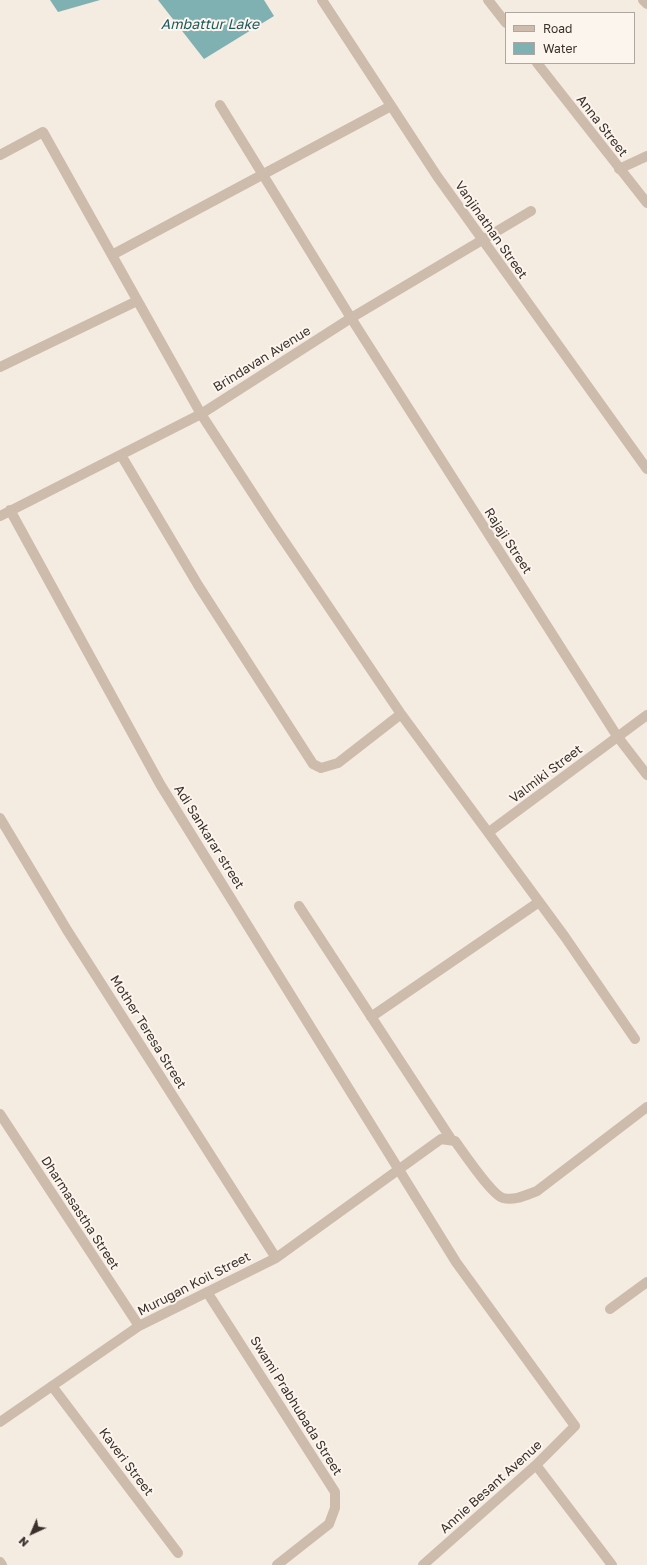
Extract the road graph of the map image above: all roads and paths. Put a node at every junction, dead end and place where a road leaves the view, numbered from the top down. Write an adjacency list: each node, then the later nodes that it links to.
1 (322, 0): 8 (street, Vanjinathan Street)
2 (488, 0): 5 (street)
3 (643, 0): 4 (street)
4 (647, 4)
5 (505, 22)
6 (538, 64): 11 (street, Anna Street)
7 (220, 105): 12 (street, Rajaji Street)
8 (391, 106): 12 (street); 15 (street, Vanjinathan Street)
9 (0, 155): 16 (street)
10 (647, 156): 11 (street)
11 (619, 170): 13 (street, Anna Street)
12 (262, 174): 16 (street); 18 (street, Rajaji Street)
13 (647, 204)
14 (531, 211): 15 (street, Brindavan Avenue)
15 (483, 240): 18 (street, Brindavan Avenue); 22 (street, Vanjinathan Street)
16 (112, 256): 17 (street)
17 (137, 301): 19 (street); 20 (street)
18 (351, 318): 20 (street, Brindavan Avenue); 27 (street, Rajaji Street)
19 (0, 367)
20 (201, 414): 21 (street, Brindavan Avenue); 25 (street)
21 (121, 455): 23 (street, Brindavan Avenue); 25 (street)
22 (647, 469)
23 (10, 510): 24 (street, Brindavan Avenue); 38 (street, Adi Sankarar street)
24 (0, 516)
25 (401, 714): 30 (street)
26 (647, 715): 27 (street, Valmiki Street)
27 (617, 736): 28 (street, Rajaji Street); 30 (street, Valmiki Street)
28 (647, 775)
29 (0, 818): 39 (street, Mother Teresa Street)
30 (489, 832): 31 (street)
31 (540, 902): 33 (street); 34 (street)
32 (299, 906): 33 (street)
33 (371, 1017): 37 (street)
34 (636, 1039)
35 (647, 1107): 37 (street)
36 (0, 1114): 43 (street, Dharmasastha Street)
37 (450, 1139): 38 (street, Murugan Koil Street)
38 (399, 1170): 39 (street, Murugan Koil Street); 46 (street, Adi Sankarar street)
39 (276, 1258): 41 (street, Murugan Koil Street)
40 (647, 1282): 42 (street)
41 (207, 1292): 43 (street, Murugan Koil Street); 51 (street, Swami Prabhubada Street)
42 (610, 1309)
43 (139, 1326): 44 (street, Murugan Koil Street)
44 (52, 1386): 45 (street, Murugan Koil Street); 48 (street, Kaveri Street)
45 (0, 1422)
46 (575, 1426): 47 (street, Annie Besant Avenue)
47 (536, 1465): 52 (street, Annie Besant Avenue); 53 (street)
48 (178, 1554)
49 (0, 1562): 50 (street)
50 (2, 1565)
51 (277, 1565)
52 (423, 1565)
53 (612, 1565)

